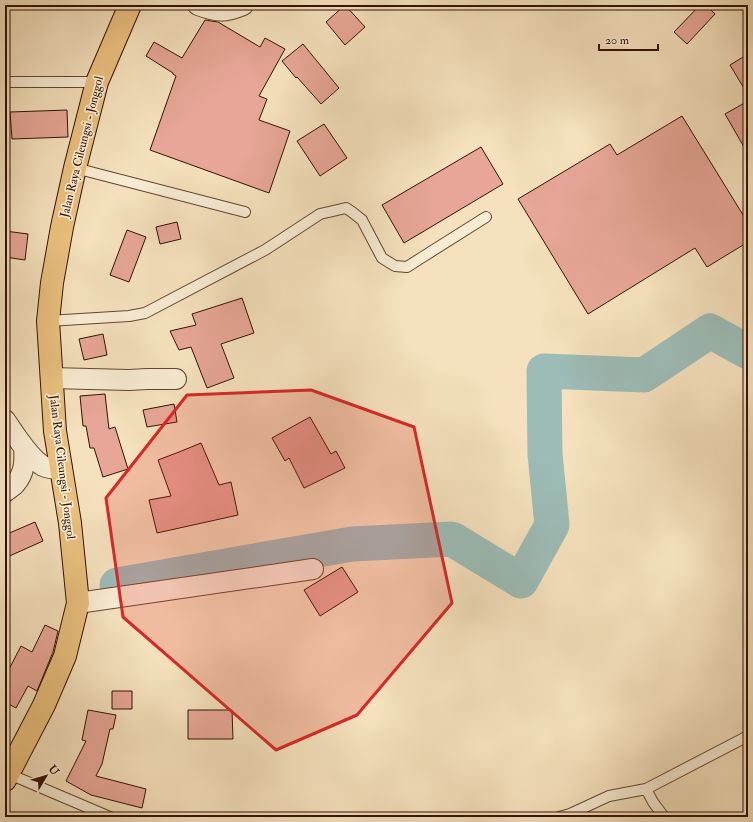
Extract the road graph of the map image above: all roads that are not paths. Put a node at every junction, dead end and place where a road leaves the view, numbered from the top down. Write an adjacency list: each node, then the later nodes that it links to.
1 (130, 5): 5 (main road, Jalan Raya Cileungsi - Jonggol)
2 (198, 5): 3 (street)
3 (243, 5)
4 (5, 82): 5 (lane)
5 (97, 82): 6 (main road, Jalan Raya Cileungsi - Jonggol)
6 (75, 168): 7 (lane); 9 (main road, Jalan Raya Cileungsi - Jonggol)
7 (245, 212)
8 (486, 217): 9 (lane)
9 (48, 321): 10 (main road, Jalan Raya Cileungsi - Jonggol)
10 (51, 378): 11 (street); 14 (main road, Jalan Raya Cileungsi - Jonggol)
11 (176, 379)
12 (5, 420): 13 (street)
13 (24, 447): 14 (street); 15 (street)
14 (62, 469): 17 (main road, Jalan Raya Cileungsi - Jonggol)
15 (5, 492)
16 (313, 570): 17 (street)
17 (78, 603): 19 (main road, Jalan Raya Cileungsi - Jonggol)
18 (748, 736): 20 (lane)
19 (7, 777): 21 (lane)
20 (646, 789): 22 (lane); 23 (lane)
21 (110, 817)
22 (560, 817)
23 (664, 817)

